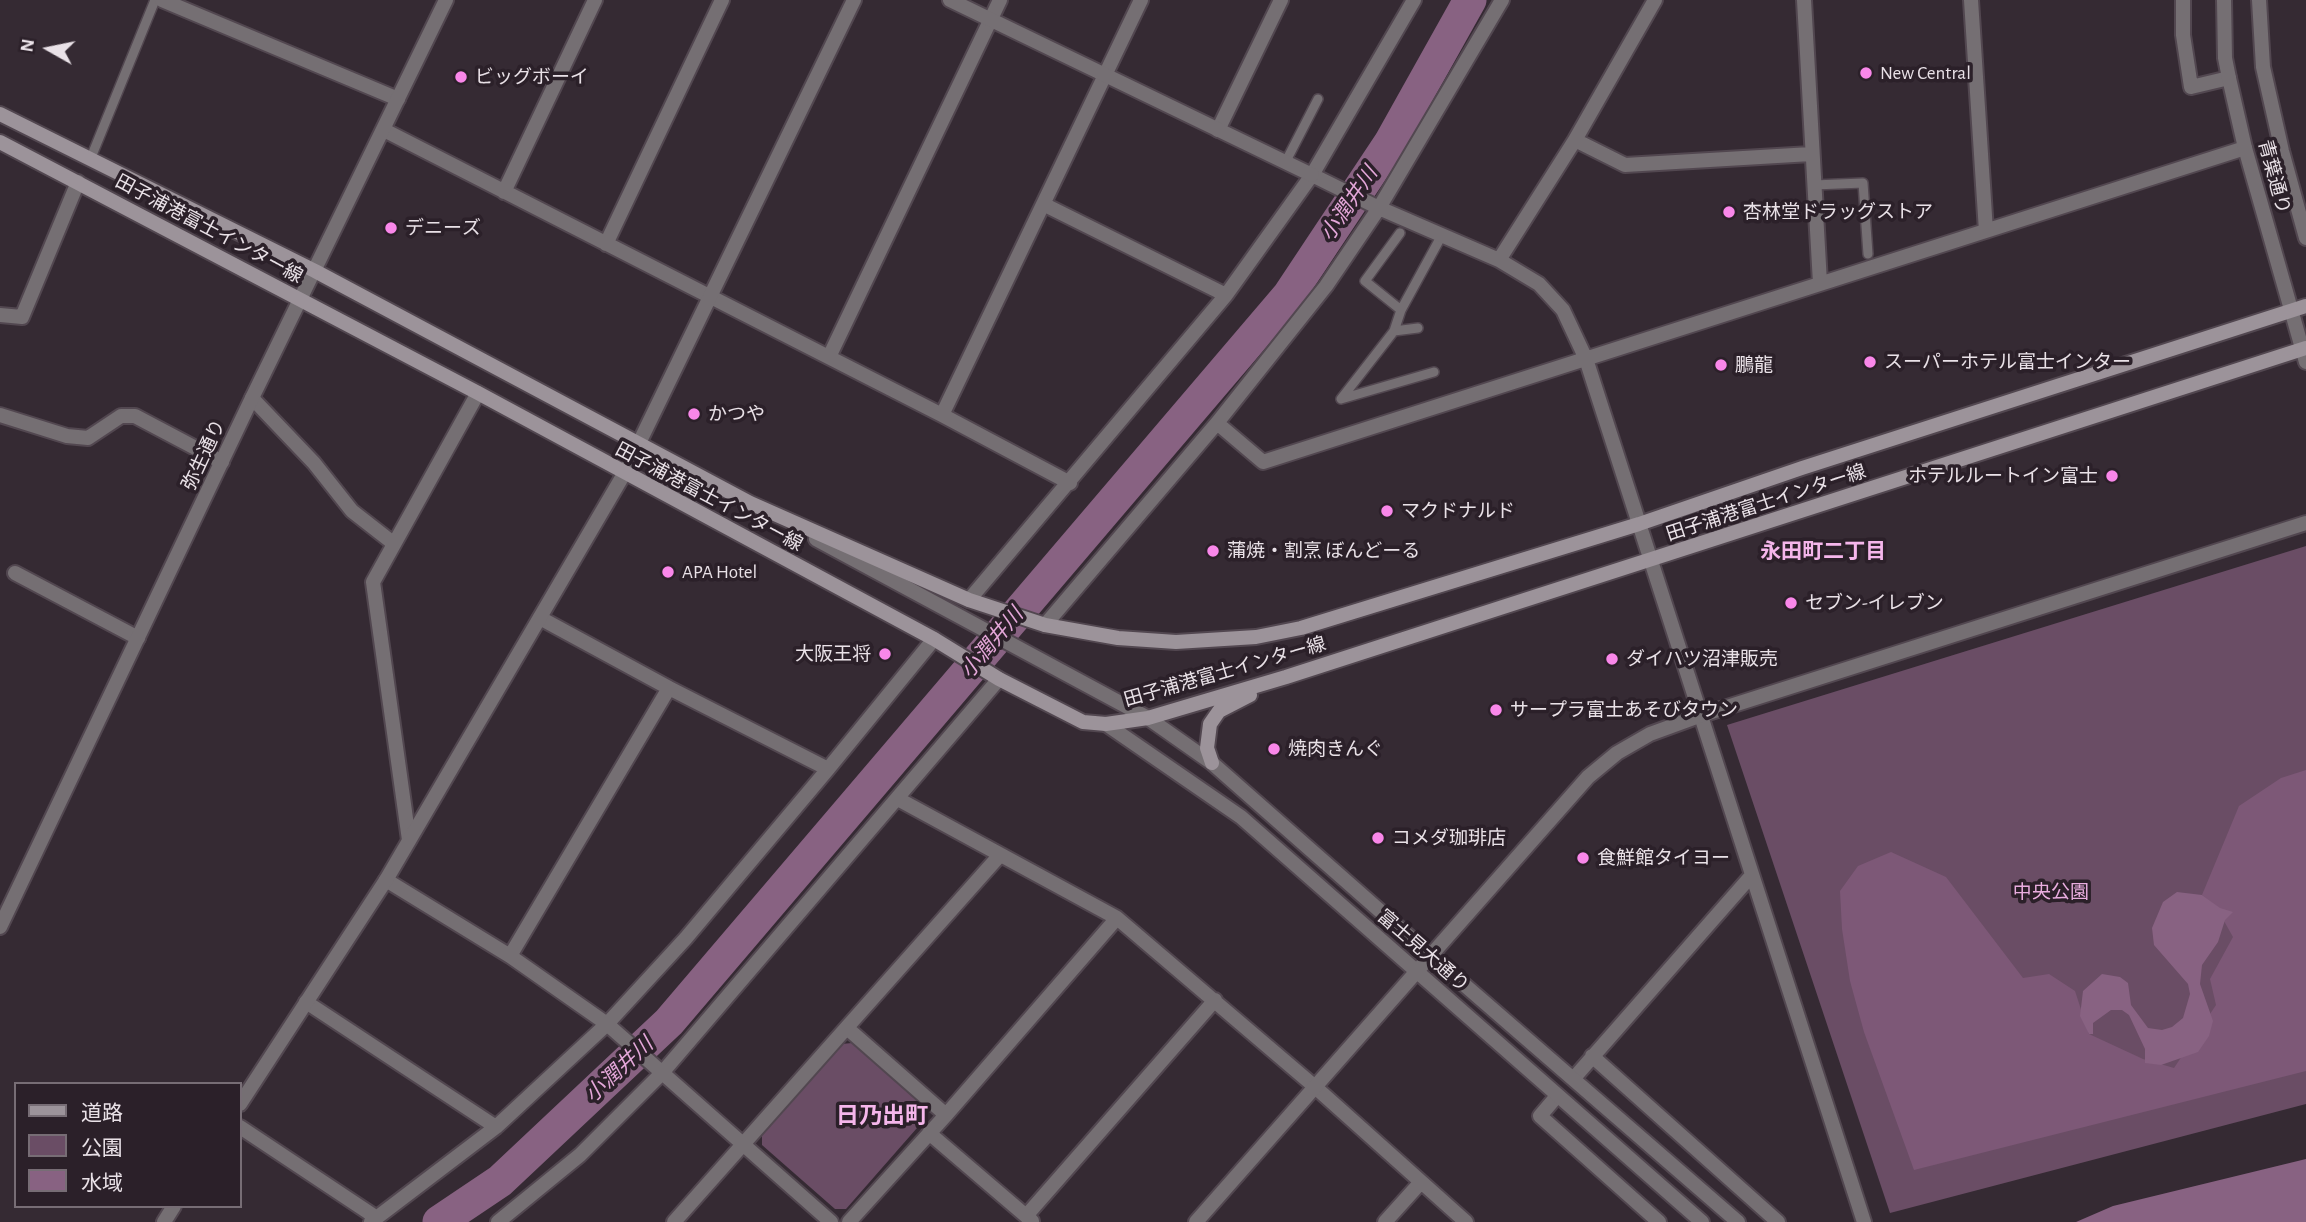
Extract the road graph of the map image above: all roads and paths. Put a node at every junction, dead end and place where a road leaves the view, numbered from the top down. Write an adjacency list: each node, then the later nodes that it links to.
1 (155, 0): 31 (lane)
2 (162, 0): 22 (street)
3 (446, 0): 22 (street, 弥生通り)
4 (595, 0): 36 (street)
5 (722, 0): 43 (street)
6 (854, 0): 49 (street)
7 (950, 0): 19 (street)
8 (1000, 0): 19 (street)
9 (1141, 0): 20 (street)
10 (1281, 0): 26 (street)
11 (1414, 0): 33 (street)
12 (1502, 0): 38 (street)
13 (1655, 0): 27 (street)
14 (1804, 0): 30 (street)
15 (1971, 0): 39 (street)
16 (2183, 0): 21 (street)
17 (2224, 0): 21 (street, 青葉通り)
18 (2259, 0): 42 (street, 青葉通り)
19 (991, 19): 20 (street); 58 (street)
20 (1105, 75): 26 (street); 37 (street)
21 (2229, 78): 29 (street, 青葉通り)
22 (398, 99): 25 (street, 弥生通り)
23 (1318, 99): 32 (lane)
24 (0, 114): 31 (main road, 田子浦港富士インター線)
25 (384, 130): 36 (street); 46 (street, 弥生通り)
26 (1218, 130): 32 (street)
27 (1575, 141): 30 (street); 45 (street)
28 (0, 142): 34 (main road, 田子浦港富士インター線)
29 (2245, 148): 39 (street); 53 (street, 青葉通り)
30 (1811, 154): 35 (street)
31 (90, 160): 46 (main road, 田子浦港富士インター線)
32 (1285, 163): 33 (street)
33 (1312, 176): 38 (street); 48 (street)
34 (78, 182): 50 (main road, 田子浦港富士インター線); 54 (street)
35 (1814, 186): 44 (lane); 47 (street)
36 (505, 192): 43 (street)
37 (1045, 205): 48 (street); 64 (street)
38 (1379, 208): 41 (street); 65 (street)
39 (1986, 232): 47 (street)
40 (1400, 233): 52 (lane)
41 (1442, 235): 45 (street); 52 (lane)
42 (2306, 238)
43 (607, 244): 49 (street)
44 (1868, 254)
45 (1499, 260): 59 (street)
46 (314, 271): 50 (street, 弥生通り); 66 (main road, 田子浦港富士インター線)
47 (1820, 283): 59 (street)
48 (1226, 295): 69 (street)
49 (711, 298): 58 (street); 66 (street)
50 (301, 299): 61 (main road, 田子浦港富士インター線); 62 (street, 弥生通り)
51 (2306, 306): 53 (main road, 田子浦港富士インター線)
52 (1401, 310): 56 (lane)
53 (2291, 311): 57 (street, 青葉通り); 72 (main road, 田子浦港富士インター線)
54 (0, 316)
55 (1418, 328): 56 (lane)
56 (1394, 331): 60 (lane)
57 (2305, 353): 74 (main road, 田子浦港富士インター線)
58 (829, 357): 64 (street)
59 (1586, 359): 65 (street); 72 (street)
60 (1434, 372)
61 (478, 393): 68 (main road, 田子浦港富士インター線); 73 (street)
62 (252, 398): 67 (street, 弥生通り); 73 (street)
63 (0, 415): 67 (street)
64 (942, 415): 69 (street)
65 (1217, 423): 78 (street)
66 (639, 445): 68 (street); 70 (main road, 田子浦港富士インター線)
67 (222, 462): 79 (street, 弥生通り)
68 (624, 474): 77 (street); 80 (main road, 田子浦港富士インター線)
69 (1070, 482): 76 (street)
70 (750, 503): 76 (main road, 田子浦港富士インター線); 85 (street, 富士見大通り)
71 (2306, 523): 84 (street)
72 (1639, 524): 74 (street); 78 (main road, 田子浦港富士インター線)
73 (393, 543): 90 (street)
74 (1651, 560): 81 (main road, 田子浦港富士インター線); 84 (street)
75 (15, 573): 79 (street)
76 (969, 600): 78 (main road, 田子浦港富士インター線)
77 (540, 618): 83 (street); 90 (street)
78 (1045, 625)
79 (138, 638): 95 (street, 弥生通り)
80 (934, 639): 82 (main road, 田子浦港富士インター線); 88 (street)
81 (1286, 677): 85 (main road, 田子浦港富士インター線); 87 (main road)
82 (999, 679): 86 (main road, 田子浦港富士インター線); 89 (street)
83 (669, 688): 88 (street); 97 (street)
84 (1702, 715): 92 (street); 96 (street)
85 (1148, 718): 86 (main road, 田子浦港富士インター線); 87 (street, 富士見大通り)
86 (1106, 724): 98 (street, 富士見大通り)
87 (1212, 763): 96 (street, 富士見大通り)
88 (828, 769): 101 (street)
89 (898, 799): 91 (street); 104 (street)
90 (409, 840): 93 (street)
91 (1000, 855): 94 (street); 102 (street)
92 (1752, 875): 103 (street); 128 (street)
93 (386, 880): 97 (street); 100 (street)
94 (1117, 918): 99 (street); 109 (street)
95 (0, 927)
96 (1430, 955): 98 (street); 105 (street, 富士見大通り)
97 (510, 957): 101 (street)
98 (1416, 970): 106 (street); 107 (street, 富士見大通り)
99 (1214, 1000): 106 (street); 115 (street)
100 (306, 1002): 108 (street); 110 (street)
101 (611, 1028): 104 (street); 110 (street)
102 (847, 1028): 109 (street); 113 (street)
103 (1592, 1056): 105 (street); 127 (street)
104 (656, 1068): 113 (street); 117 (street)
105 (1574, 1078): 126 (street, 富士見大通り)
106 (1314, 1086): 114 (street); 121 (street)
107 (1557, 1096): 124 (street); 125 (street, 富士見大通り)
108 (242, 1101)
109 (946, 1115): 112 (street)
110 (496, 1127): 116 (street)
111 (242, 1128): 116 (street)
112 (929, 1133): 115 (street); 120 (street)
113 (743, 1145): 118 (street); 119 (street)
114 (1421, 1182): 122 (street); 123 (street)
115 (1030, 1219)
116 (374, 1220)
117 (498, 1222)
118 (674, 1222)
119 (831, 1222)
120 (849, 1222)
121 (1196, 1222)
122 (1385, 1222)
123 (1466, 1222)
124 (1658, 1222)
125 (1702, 1222)
126 (1738, 1222)
127 (1778, 1222)
128 (1864, 1222)

